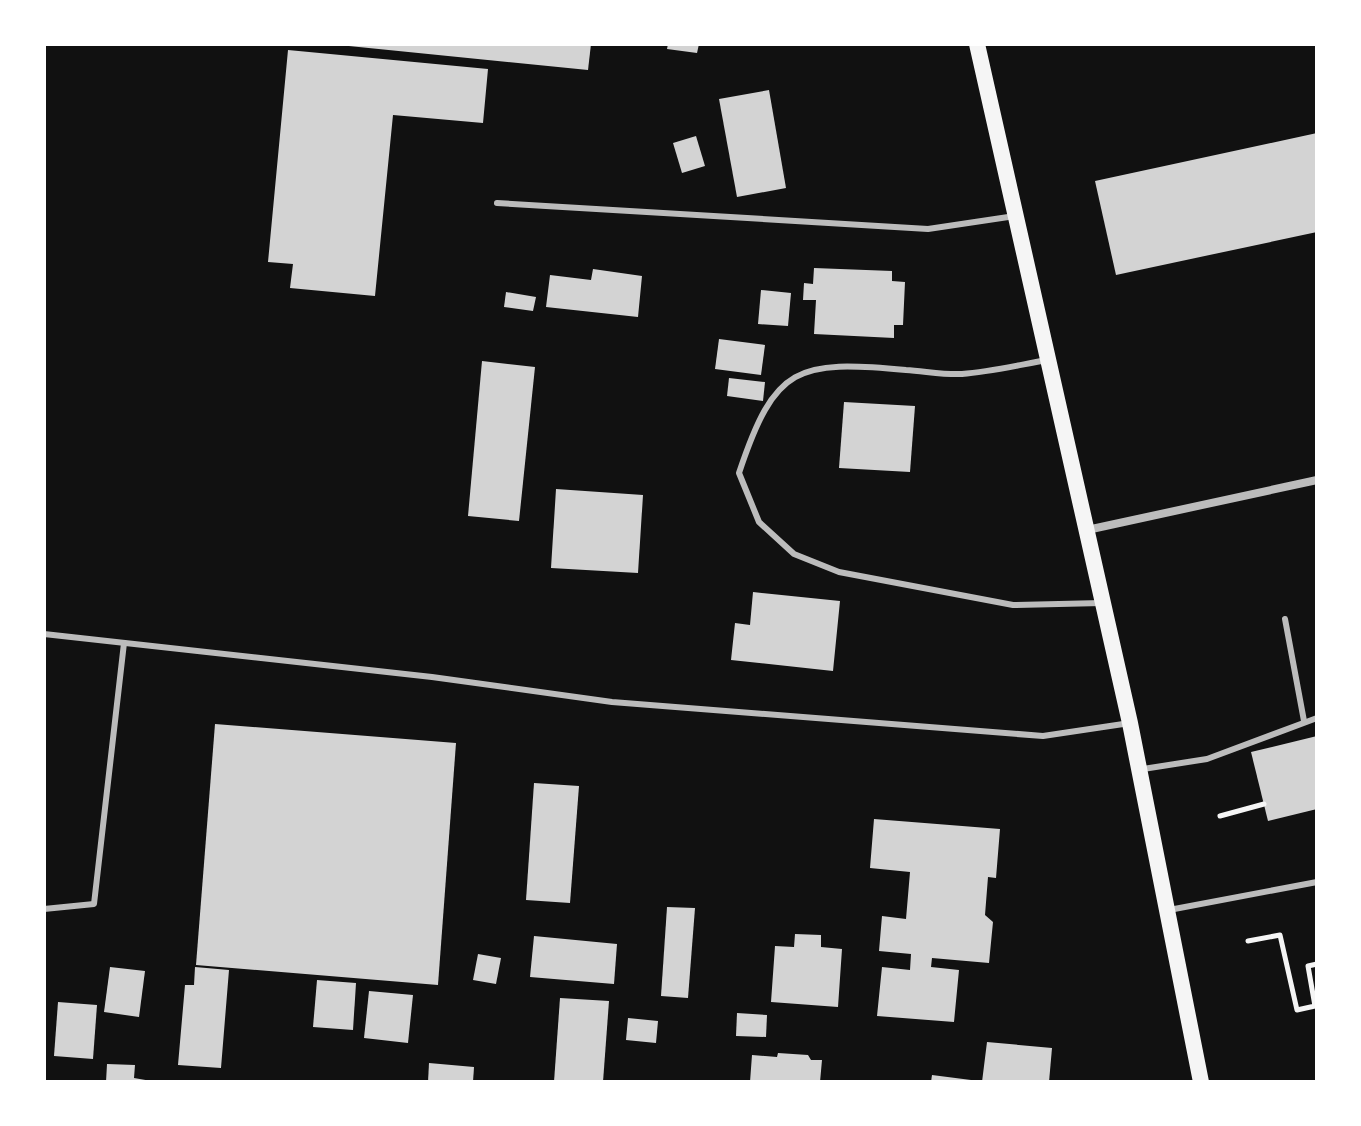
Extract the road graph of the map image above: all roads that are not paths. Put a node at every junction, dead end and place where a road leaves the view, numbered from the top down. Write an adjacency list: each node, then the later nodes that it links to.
1 (977, 44): 3 (main road)
2 (497, 203): 3 (lane)
3 (1015, 216): 4 (main road)
4 (1048, 360): 6 (main road); 7 (lane)
5 (1317, 480): 6 (street)
6 (1086, 531): 7 (main road)
7 (1102, 603): 13 (main road)
8 (1285, 619): 12 (lane)
9 (44, 634): 10 (lane)
10 (124, 643): 13 (lane); 16 (lane)
11 (1317, 718): 12 (lane)
12 (1304, 721): 14 (lane)
13 (1130, 723): 14 (main road)
14 (1139, 769): 17 (main road)
15 (1317, 882): 17 (lane)
16 (44, 909)
17 (1165, 911): 18 (main road)
18 (1201, 1082)

